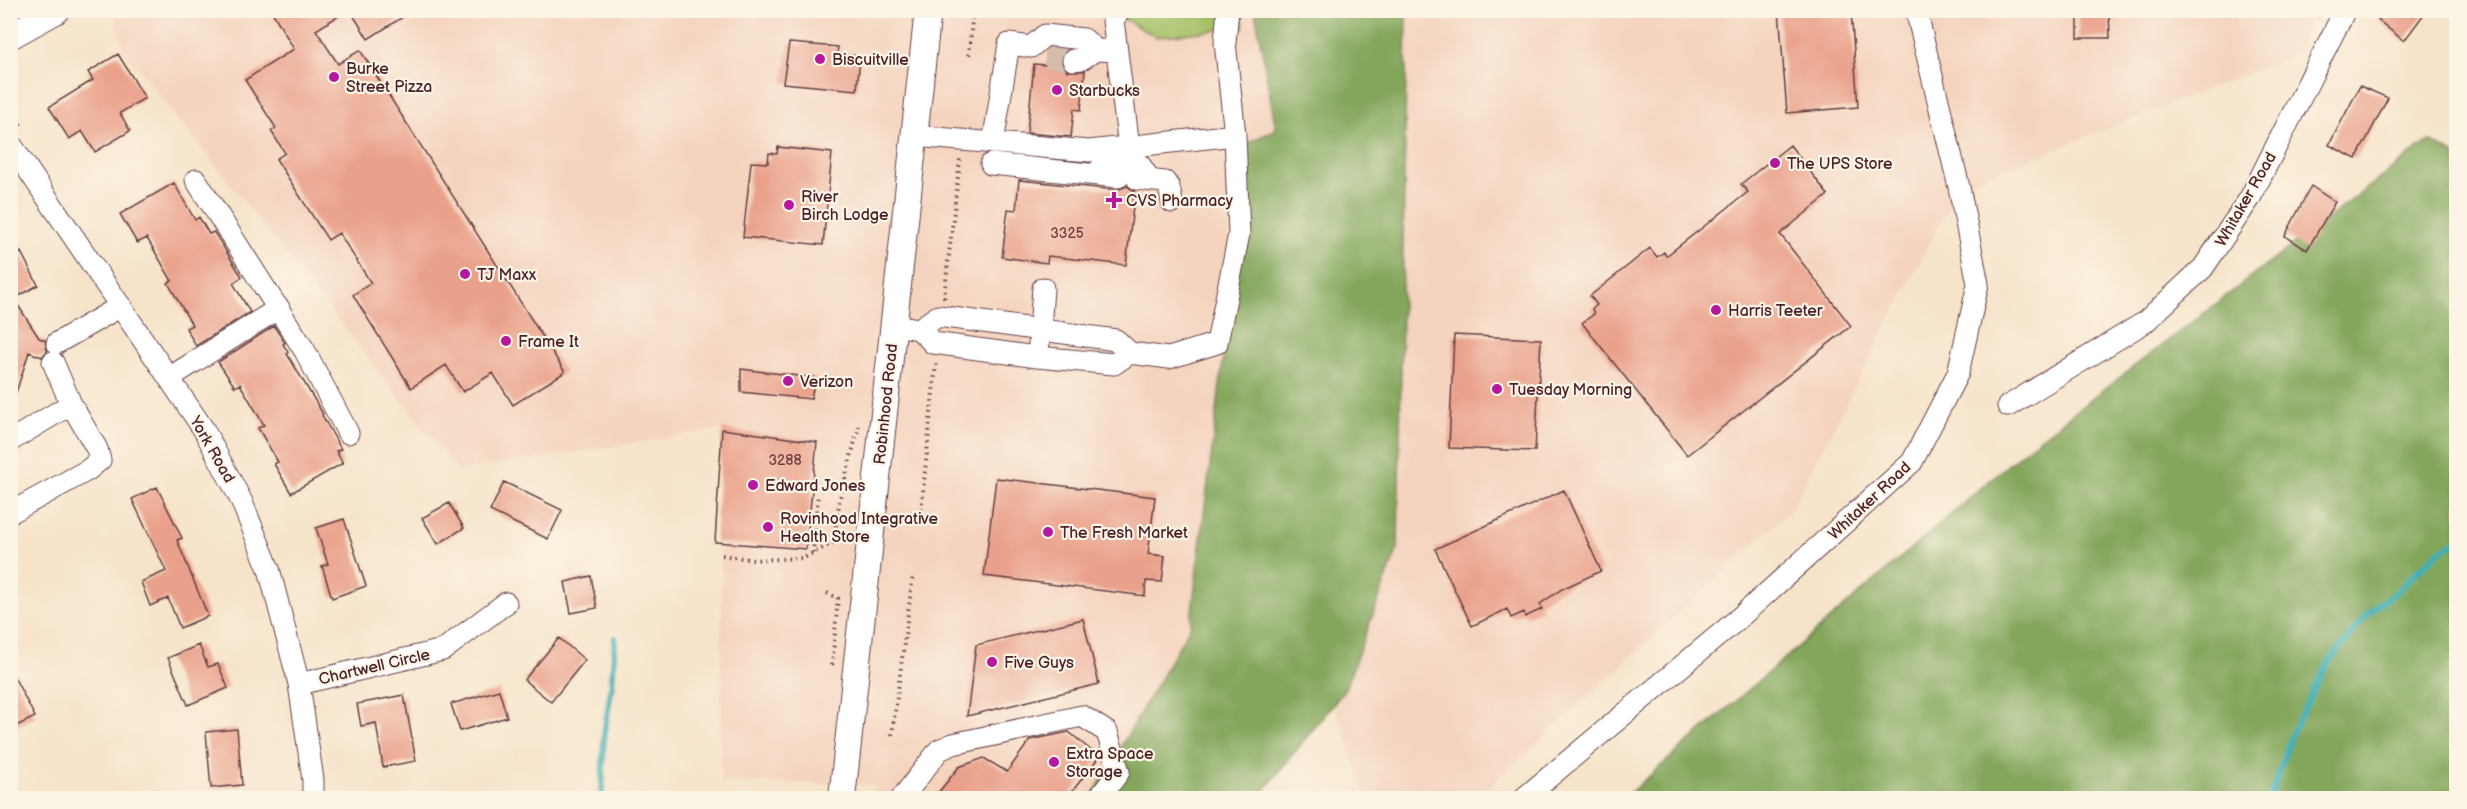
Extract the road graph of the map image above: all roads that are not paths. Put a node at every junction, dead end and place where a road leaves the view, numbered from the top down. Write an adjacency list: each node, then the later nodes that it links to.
1 (57, 10): 7 (main road)
2 (928, 10): 11 (main road, Robinhood Road)
3 (1120, 10): 8 (street)
4 (1228, 10): 10 (street)
5 (1916, 10): 39 (street, Whitaker Road)
6 (2345, 10): 29 (street, Whitaker Road)
7 (10, 36)
8 (1106, 50): 9 (street); 13 (street); 14 (street)
9 (1073, 60)
10 (1234, 135): 13 (street); 25 (street)
11 (914, 136): 14 (street); 22 (main road, Robinhood Road)
12 (10, 143): 20 (street, York Road)
13 (1129, 147): 14 (street)
14 (992, 153): 15 (street)
15 (1091, 175): 16 (street); 16 (street)
16 (1132, 178): 18 (street)
17 (196, 180): 21 (street)
18 (1172, 202)
19 (1044, 288): 24 (street)
20 (121, 306): 27 (street, York Road); 28 (street)
21 (279, 308): 27 (street); 30 (street)
22 (894, 325): 23 (street); 36 (main road, Robinhood Road)
23 (919, 329): 24 (street); 26 (street)
24 (1041, 330): 25 (street); 26 (street)
25 (1130, 353): 26 (street)
26 (1036, 357)
27 (169, 378): 34 (street, York Road)
28 (71, 404): 31 (street); 32 (street)
29 (2008, 406)
30 (348, 433)
31 (10, 441)
32 (10, 513)
33 (506, 603): 34 (street, Chartwell Circle)
34 (299, 684): 35 (street, York Road)
35 (313, 798)
36 (842, 798)
37 (902, 798): 38 (street)
38 (1099, 798)
39 (1524, 798)

